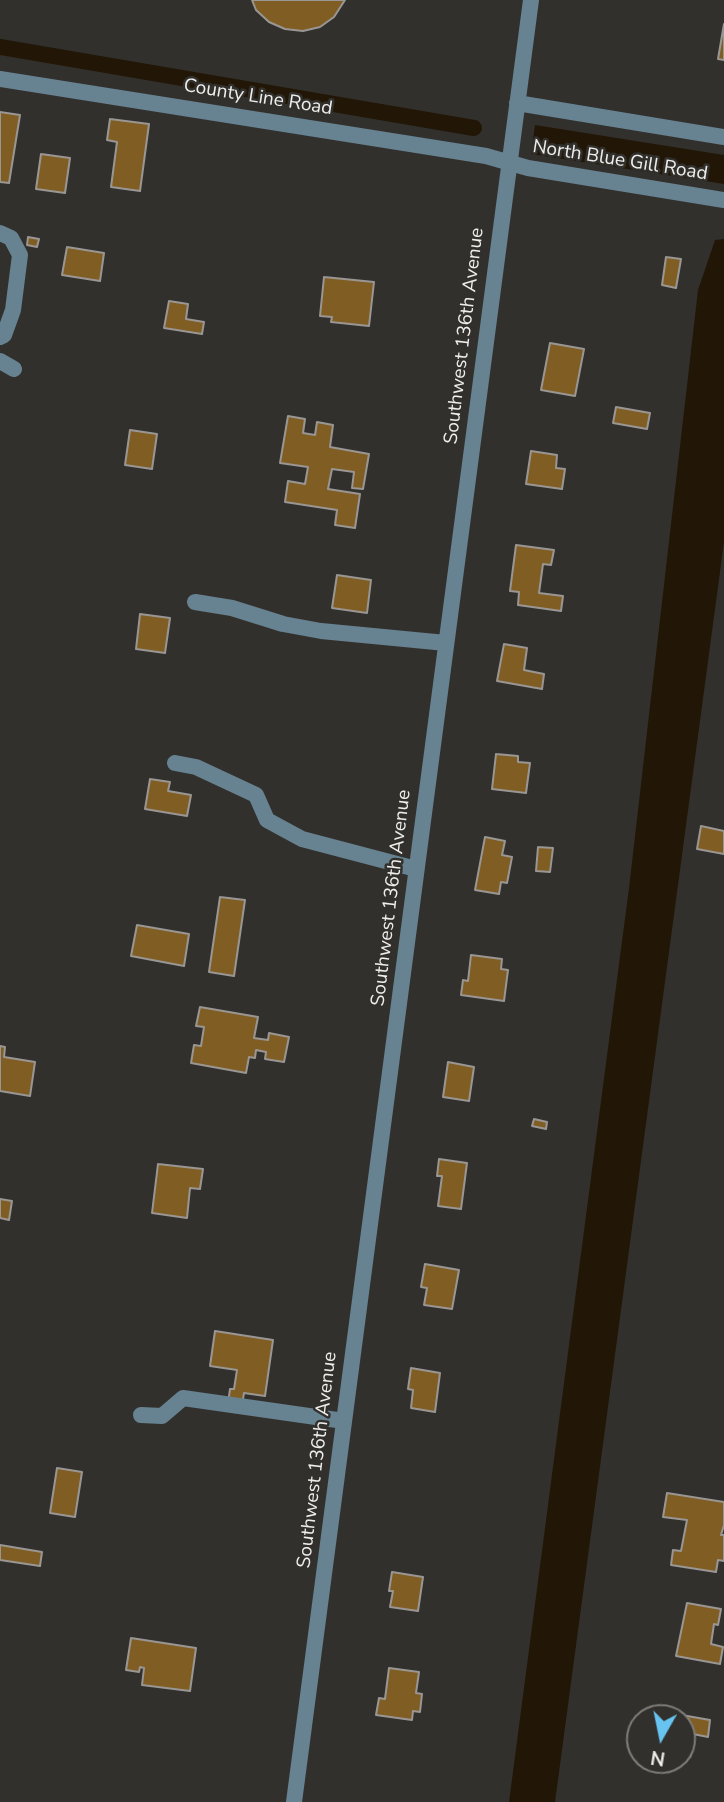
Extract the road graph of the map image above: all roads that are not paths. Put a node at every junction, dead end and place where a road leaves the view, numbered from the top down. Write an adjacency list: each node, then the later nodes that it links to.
1 (531, 0): 3 (street, Southwest 136th Avenue)
2 (0, 79): 5 (street, County Line Road)
3 (517, 103): 4 (street); 5 (street, Southwest 136th Avenue)
4 (724, 137)
5 (509, 163): 6 (street, North Blue Gill Road); 10 (street, Southwest 136th Avenue)
6 (724, 200)
7 (0, 233): 8 (street)
8 (0, 337)
9 (195, 603): 10 (street)
10 (446, 643): 12 (street, Southwest 136th Avenue)
11 (175, 763): 12 (street)
12 (416, 869): 14 (street, Southwest 136th Avenue)
13 (141, 1415): 14 (street)
14 (344, 1421): 15 (street, Southwest 136th Avenue)
15 (294, 1802)

